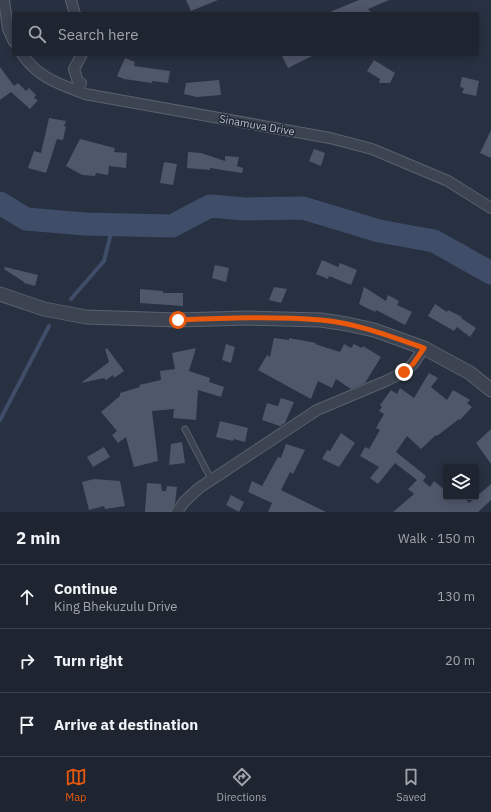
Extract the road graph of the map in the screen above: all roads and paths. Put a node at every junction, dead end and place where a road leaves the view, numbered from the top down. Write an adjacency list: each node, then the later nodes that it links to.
1 (4, 0): 4 (street)
2 (71, 0): 3 (street)
3 (74, 12)
4 (12, 38)
5 (23, 56): 7 (street, Sinamuva Drive)
6 (81, 56): 7 (street)
7 (78, 91): 8 (street, Sinamuva Drive)
8 (491, 208)
9 (0, 296): 10 (street)
10 (424, 348): 11 (street); 13 (street)
11 (491, 390)
12 (184, 429): 13 (lane)
13 (212, 479): 14 (street)
14 (177, 512)

